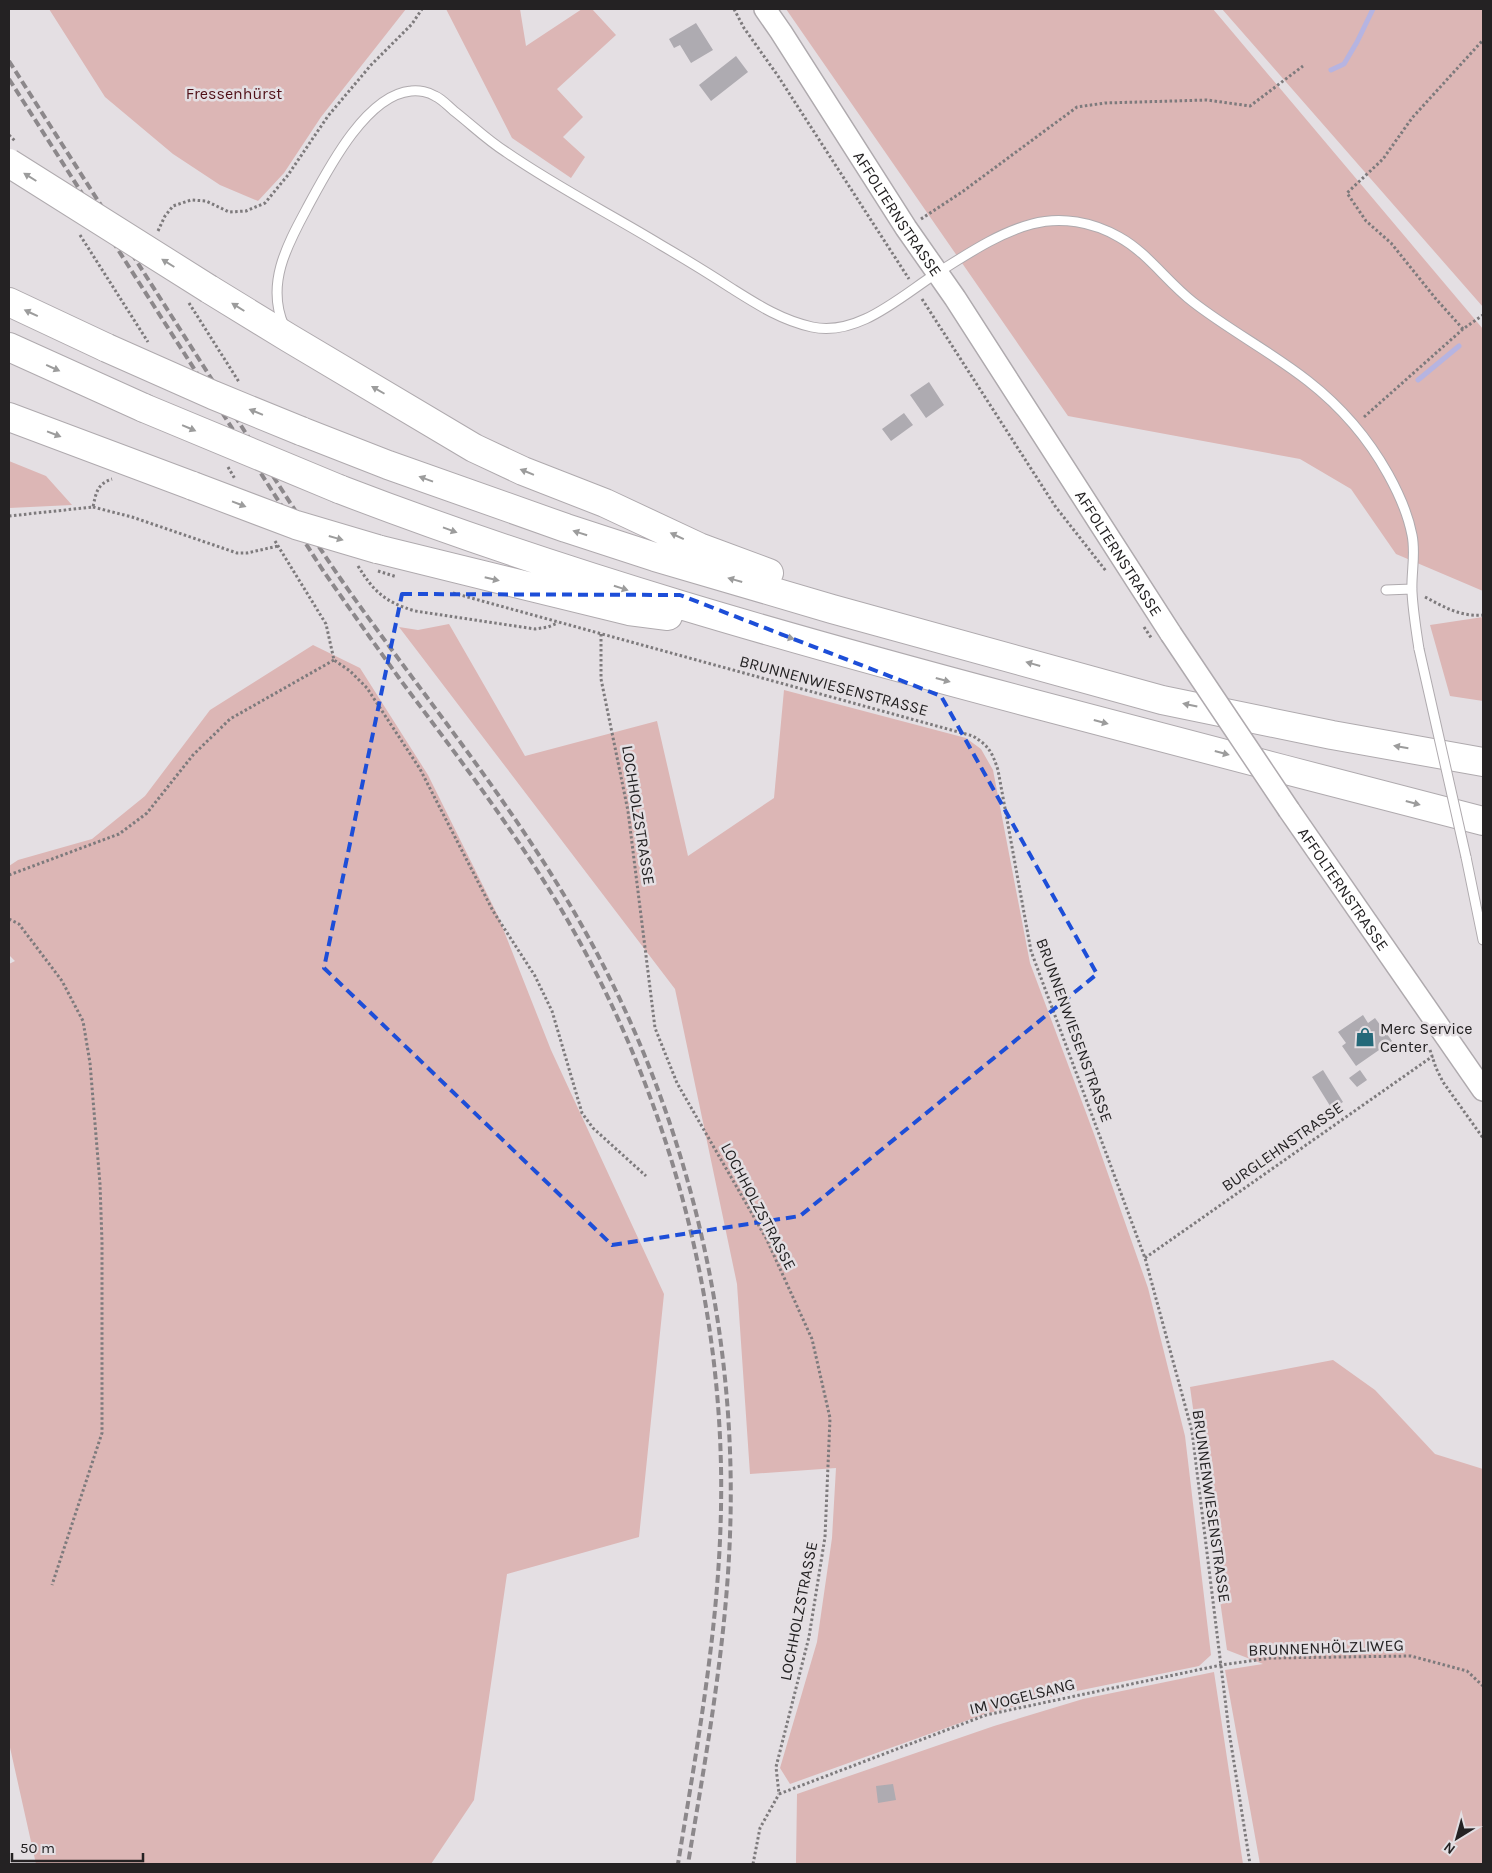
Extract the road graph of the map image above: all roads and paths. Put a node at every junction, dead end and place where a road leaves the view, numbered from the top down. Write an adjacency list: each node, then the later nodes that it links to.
1 (422, 9): 9 (path)
2 (734, 9): 12 (path)
3 (765, 9): 8 (street, AFFOLTERNSTRASSE)
4 (1483, 40): 15 (path)
5 (1304, 66): 8 (path)
6 (9, 135): 7 (path)
7 (15, 155): 16 (highway, one-way to 7, bridge)
8 (906, 228): 11 (street, AFFOLTERNSTRASSE)
9 (158, 232)
10 (80, 234): 17 (path)
11 (936, 274): 12 (lane); 20 (lane); 48 (street, AFFOLTERNSTRASSE, bridge)
12 (915, 288): 16 (lane); 28 (path)
13 (9, 302): 39 (highway, one-way to 13, bridge)
14 (1483, 315): 15 (path)
15 (1464, 329): 20 (path)
16 (289, 338): 39 (highway, one-way to 16)
17 (149, 344)
18 (9, 347): 36 (highway, one-way to 36, bridge)
19 (9, 417): 36 (highway, one-way to 36, bridge)
20 (1355, 424): 31 (lane)
21 (224, 462): 23 (path)
22 (118, 480): 24 (path)
23 (240, 487)
24 (93, 507): 25 (path); 27 (path)
25 (9, 516)
26 (272, 537): 27 (path)
27 (278, 546): 40 (path)
28 (1106, 572)
29 (397, 577): 30 (path)
30 (406, 579)
31 (1412, 589): 33 (lane); 34 (path); 45 (lane, bridge)
32 (444, 590): 38 (path, BRUNNENWIESENSTRASSE)
33 (1386, 590)
34 (1483, 615)
35 (1138, 619): 37 (path)
36 (740, 624): 42 (highway, one-way to 42)
37 (1144, 627)
38 (601, 634): 51 (path, BRUNNENWIESENSTRASSE); 55 (path, LOCHHOLZSTRASSE)
39 (951, 641): 41 (highway, one-way to 39)
40 (334, 660): 43 (path); 50 (path)
41 (1483, 762)
42 (1483, 821)
43 (9, 875)
44 (9, 919): 52 (path)
45 (1483, 940)
46 (1429, 1046): 47 (path)
47 (1433, 1056): 49 (path); 51 (path, BURGLEHNSTRASSE)
48 (1483, 1090)
49 (1483, 1138)
50 (646, 1176)
51 (1145, 1258): 53 (path, BRUNNENWIESENSTRASSE)
52 (52, 1585)
53 (1221, 1665): 54 (path, BRUNNENHÖLZLIWEG); 55 (path, IM VOGELSANG); 57 (path, BRUNNENWIESENSTRASSE)
54 (1483, 1686)
55 (779, 1794): 56 (path)
56 (753, 1864)
57 (1250, 1864)

